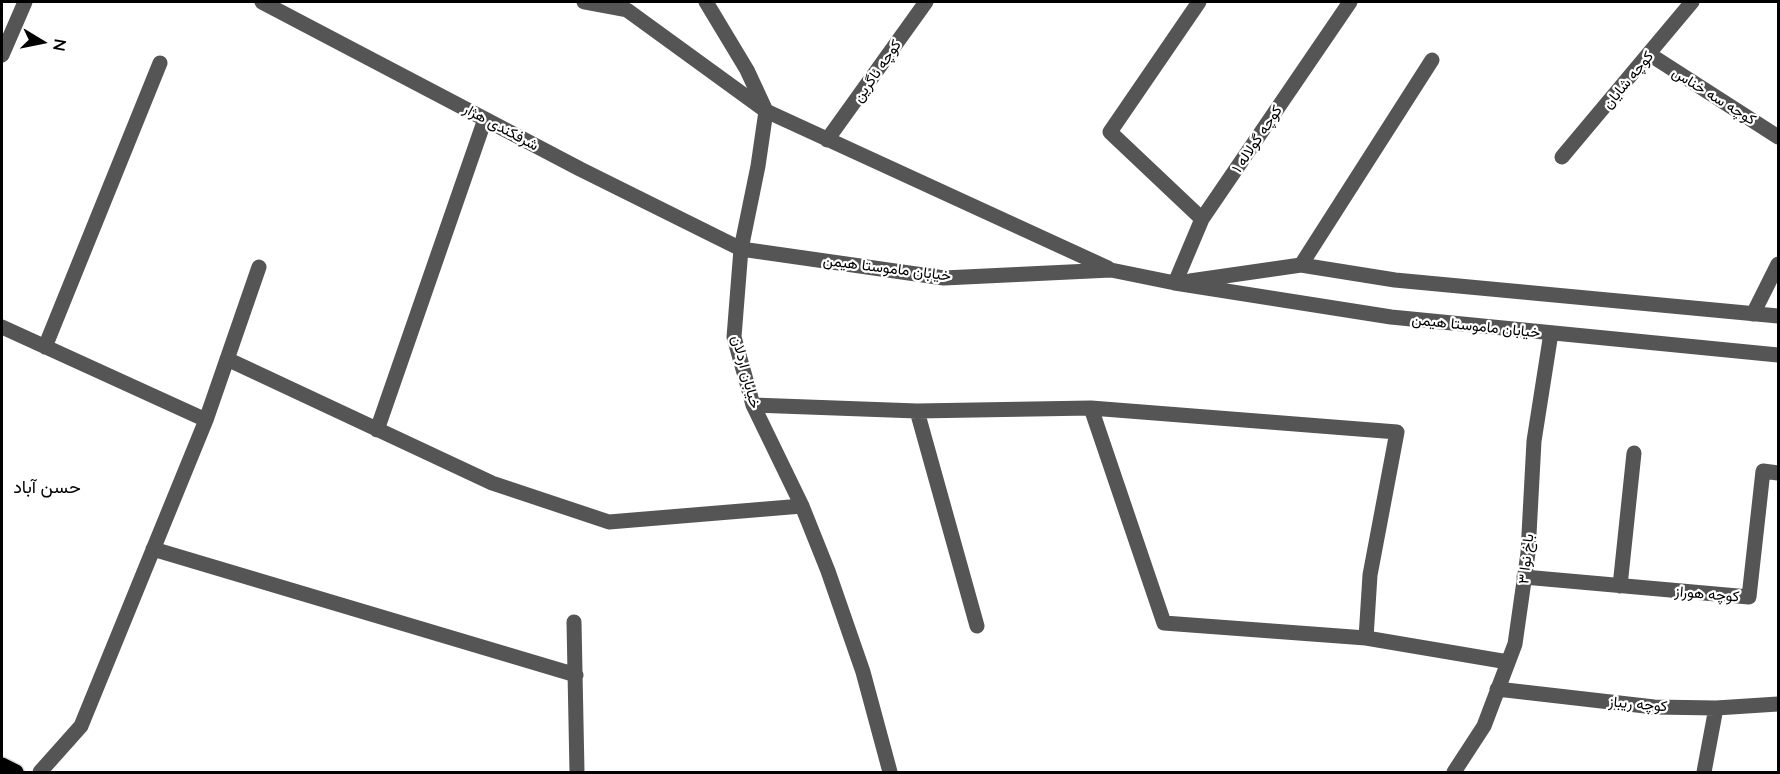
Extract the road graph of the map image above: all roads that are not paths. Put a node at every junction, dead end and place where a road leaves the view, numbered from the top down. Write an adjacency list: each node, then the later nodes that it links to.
1 (25, 2): 10 (street)
2 (262, 2): 14 (street, شرفکندی هژار)
3 (584, 2): 13 (street)
4 (706, 2): 13 (street)
5 (926, 2): 16 (street, کوچه ئاگرین)
6 (1199, 2): 18 (street)
7 (1350, 2): 18 (street, کوچه گولاله ۱)
8 (1692, 2): 9 (street, کوچه شایان)
9 (1649, 54): 15 (street, کوچه سه خناس); 17 (street, کوچه شایان)
10 (2, 55)
11 (1432, 60): 21 (street)
12 (160, 63): 29 (street)
13 (765, 111): 16 (street); 19 (street, خیابان اردلان)
14 (485, 119): 19 (street, شرفکندی هژار); 36 (street)
15 (1779, 137)
16 (827, 140): 23 (street)
17 (1562, 157)
18 (1203, 219): 24 (street, کوچه گولاله ۱)
19 (741, 249): 23 (street, خیابان ماموستا هیمن); 32 (street, خیابان اردلان)
20 (1779, 264): 25 (street)
21 (1301, 265): 24 (street, خیابان ماموستا هیمن); 25 (street, خیابان ماموستا هیمن)
22 (259, 267): 31 (street)
23 (1110, 270): 24 (street, خیابان ماموستا هیمن)
24 (1176, 284): 28 (street, خیابان ماموستا هیمن)
25 (1753, 314): 26 (street, خیابان ماموستا هیمن)
26 (1779, 316)
27 (2, 327): 29 (street)
28 (1551, 333): 30 (street, خیابان ماموستا هیمن); 41 (street, باخ نوا ۳)
29 (45, 347): 35 (street)
30 (1779, 355)
31 (227, 359): 35 (street); 36 (street)
32 (753, 405): 34 (street); 39 (street, خیابان اردلان)
33 (1091, 408): 34 (street); 45 (street); 45 (street)
34 (917, 411): 44 (street)
35 (206, 420): 40 (street)
36 (377, 430): 39 (street)
37 (1634, 453): 42 (street)
38 (1779, 473): 42 (street, کوچه هوراز)
39 (802, 506): 55 (street, خیابان اردلان)
40 (153, 549): 47 (street); 53 (street)
41 (1524, 577): 42 (street, کوچه هوراز); 46 (street, باخ نوا ۳)
42 (1620, 586)
43 (574, 622): 47 (street)
44 (978, 626)
45 (1366, 638): 46 (street)
46 (1508, 662): 48 (street, باخ نوا ۳)
47 (576, 675): 54 (street)
48 (1497, 689): 50 (street, کوچه ریباز); 56 (street, باخ نوا ۳)
49 (1779, 704): 50 (street, کوچه ریباز)
50 (1716, 708): 57 (street)
51 (2, 765): 52 (main road)
52 (16, 772)
53 (40, 772)
54 (577, 772)
55 (890, 772)
56 (1454, 772)
57 (1704, 772)

